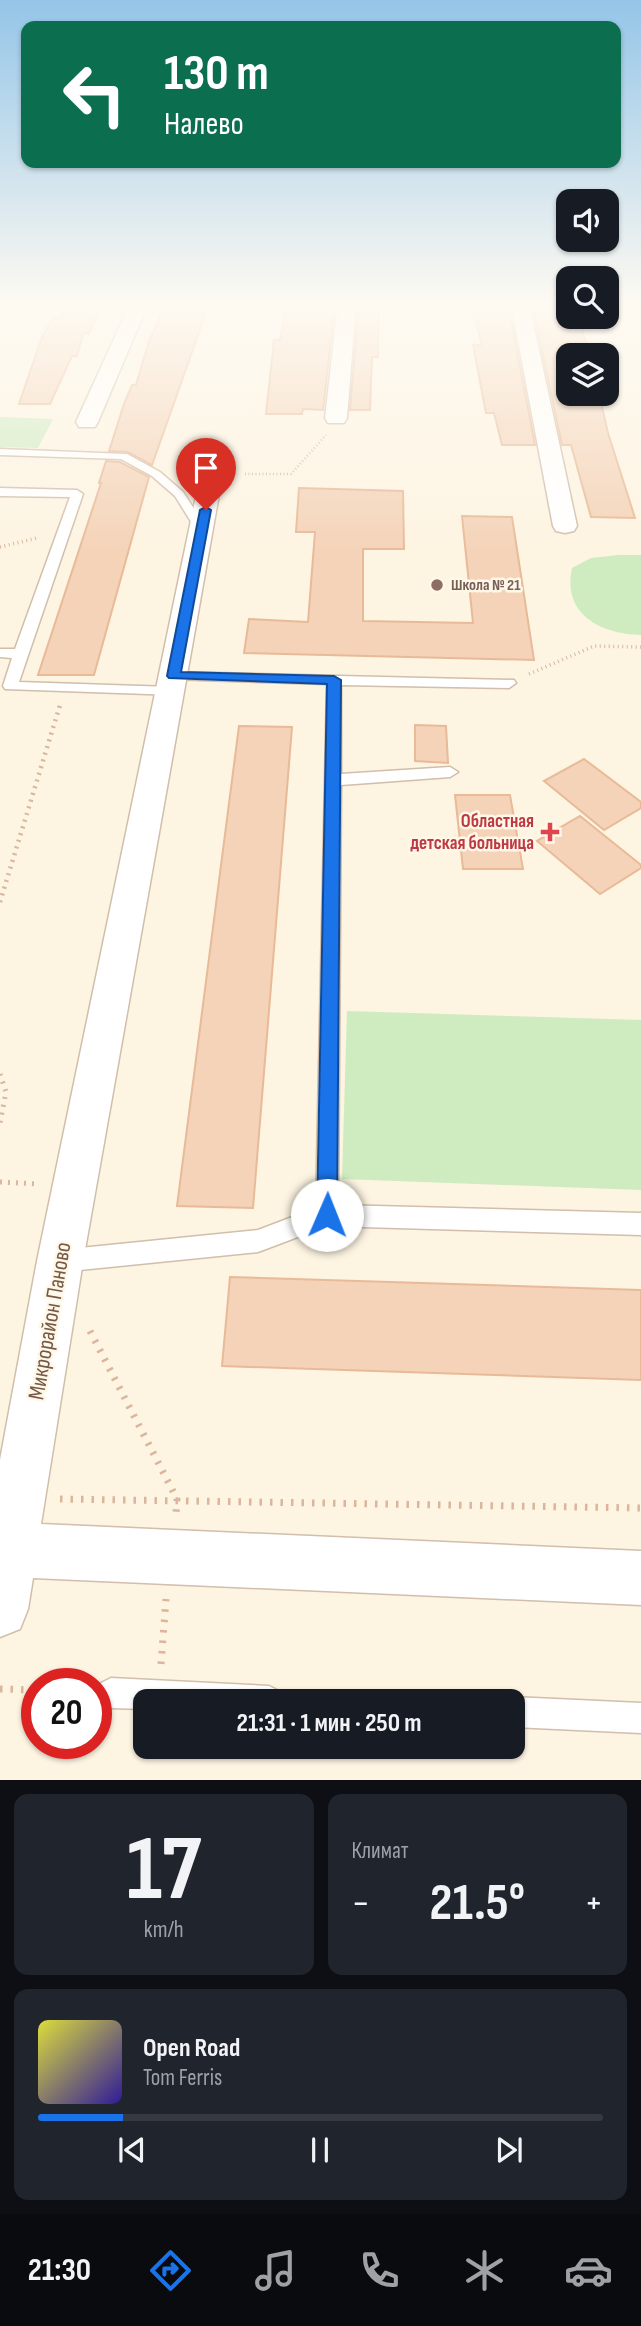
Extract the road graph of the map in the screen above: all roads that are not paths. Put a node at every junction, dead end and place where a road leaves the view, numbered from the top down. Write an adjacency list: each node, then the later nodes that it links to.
1 (102, 387): 5 (street)
2 (339, 387): 4 (street)
3 (537, 387): 9 (street)
4 (336, 418)
5 (87, 422)
6 (0, 452): 10 (lane)
7 (212, 472): 10 (street, Микрорайон Паново)
8 (0, 492): 12 (lane)
9 (565, 526)
10 (202, 530): 15 (street, Микрорайон Паново)
11 (0, 653): 12 (lane)
12 (20, 654): 15 (lane)
13 (334, 680): 14 (lane); 15 (lane); 17 (lane)
14 (509, 683)
15 (172, 684): 20 (street, Микрорайон Паново)
16 (450, 772): 17 (lane)
17 (333, 780): 18 (lane)
18 (327, 1215): 19 (lane); 20 (lane)
19 (641, 1224)
20 (60, 1261): 21 (street, Микрорайон Паново)
21 (10, 1550): 22 (street); 23 (street, Микрорайон Паново)
22 (641, 1578)
23 (0, 1609)
24 (112, 1693): 25 (lane)
25 (133, 1694)
26 (525, 1713): 27 (lane)
27 (641, 1718)

